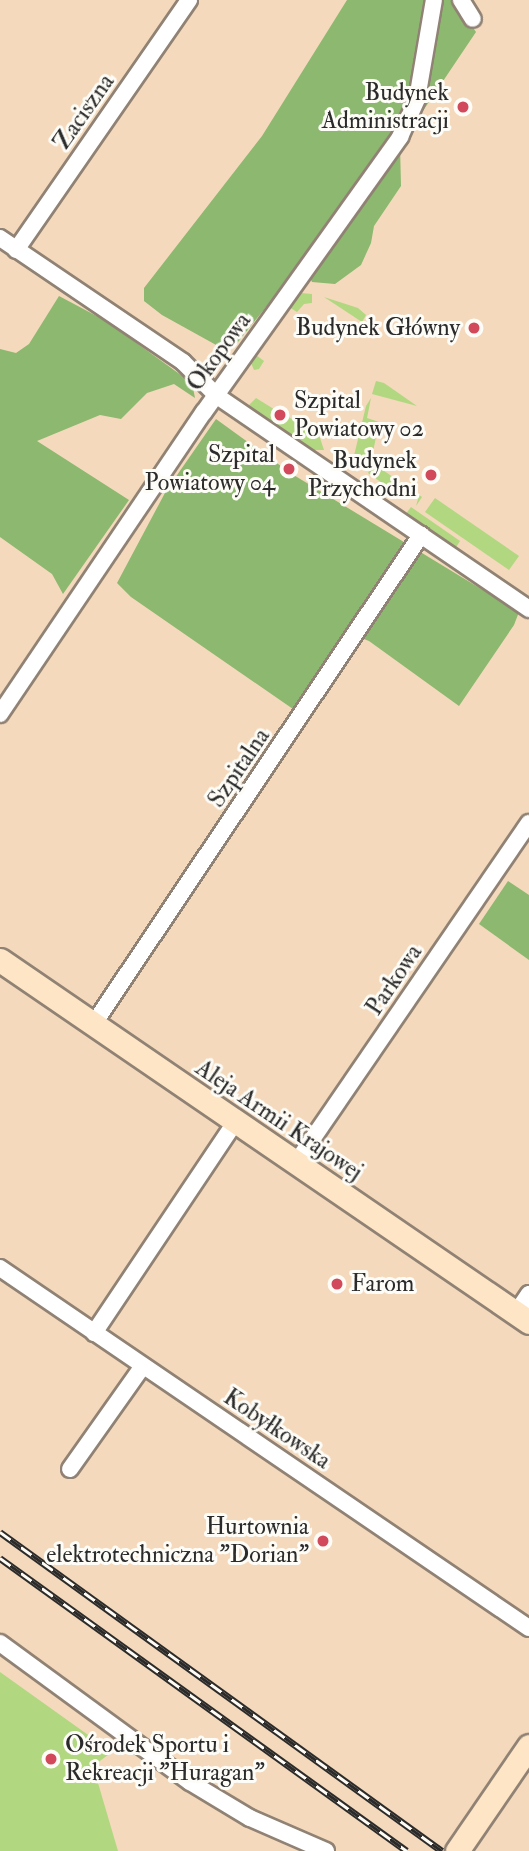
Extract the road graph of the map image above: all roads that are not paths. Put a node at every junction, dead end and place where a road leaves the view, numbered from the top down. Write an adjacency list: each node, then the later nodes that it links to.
1 (189, 0): 6 (street, Zaciszna)
2 (434, 0): 7 (street, Okopowa)
3 (461, 0): 4 (street)
4 (473, 19)
5 (0, 238): 6 (street)
6 (16, 250): 7 (street)
7 (217, 396): 8 (street); 10 (street, Okopowa)
8 (421, 536): 9 (street); 13 (street, Szpitalna)
9 (529, 609)
10 (0, 715)
11 (529, 823): 15 (street, Parkowa)
12 (0, 961): 13 (street, Aleja Armii Krajowej)
13 (93, 1025): 14 (street, Aleja Armii Krajowej)
14 (236, 1121): 15 (street, Aleja Armii Krajowej); 19 (street)
15 (296, 1163): 18 (street, Aleja Armii Krajowej)
16 (0, 1268): 19 (street, Kobyłkowska)
17 (529, 1294): 18 (street)
18 (522, 1317)
19 (94, 1333): 20 (street, Kobyłkowska)
20 (143, 1366): 21 (street); 22 (street, Kobyłkowska)
21 (70, 1469)
22 (529, 1628)
23 (0, 1643): 25 (street)
24 (529, 1746): 26 (street)
25 (326, 1851)
26 (457, 1851)

